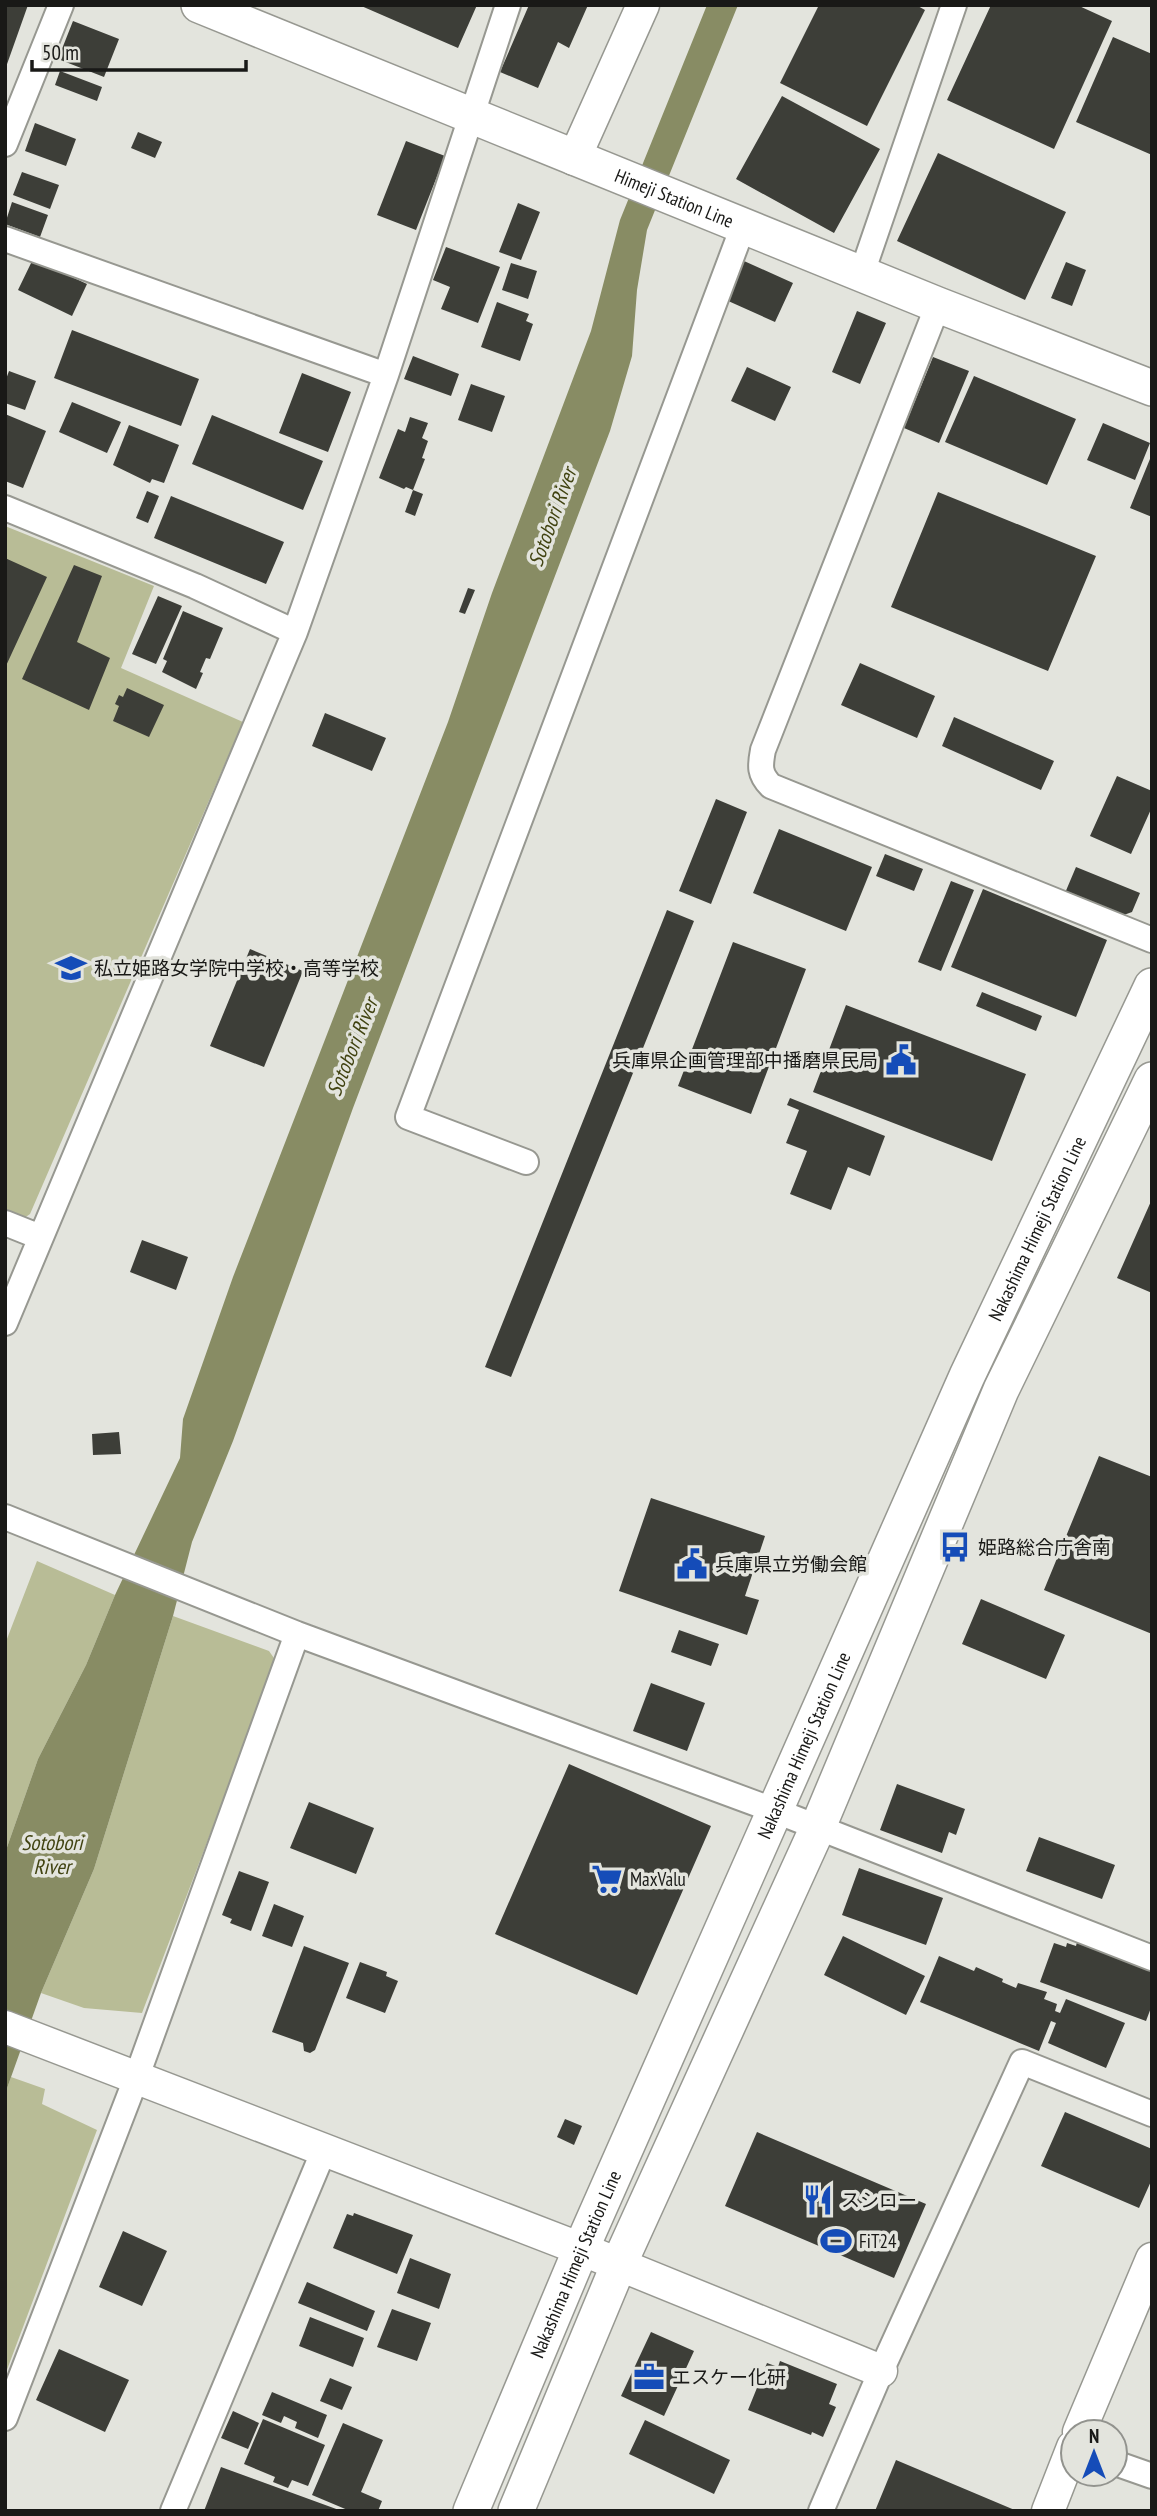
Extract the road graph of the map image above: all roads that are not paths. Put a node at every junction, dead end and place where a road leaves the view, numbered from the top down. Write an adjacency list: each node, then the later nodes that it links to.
1 (61, 5): 7 (street)
2 (199, 5): 6 (main road, Himeji Station Line)
3 (508, 5): 6 (street)
4 (643, 5): 8 (street)
5 (954, 5): 11 (street)
6 (471, 116): 8 (main road, Himeji Station Line); 13 (street)
7 (5, 144)
8 (574, 159): 9 (main road, Himeji Station Line)
9 (744, 224): 11 (main road, Himeji Station Line); 20 (street)
10 (5, 239): 13 (street)
11 (862, 273): 12 (main road, Himeji Station Line)
12 (938, 305): 14 (main road, Himeji Station Line); 17 (street)
13 (386, 375): 16 (street)
14 (1152, 388)
15 (5, 508): 16 (street)
16 (295, 632): 22 (street)
17 (1152, 940)
18 (1152, 986): 26 (main road, Nakashima Himeji Station Line)
19 (1152, 1080): 27 (main road, Nakashima Himeji Station Line)
20 (526, 1162)
21 (5, 1223): 22 (street)
22 (40, 1237): 23 (street)
23 (5, 1323)
24 (5, 1517): 25 (street)
25 (298, 1634): 26 (street); 30 (street)
26 (776, 1811): 27 (street); 33 (main road, Nakashima Himeji Station Line)
27 (818, 1827): 28 (street); 35 (main road, Nakashima Himeji Station Line)
28 (1152, 1958)
29 (5, 2026): 30 (street)
30 (137, 2076): 32 (street); 37 (street)
31 (1152, 2114): 36 (street)
32 (324, 2150): 33 (street); 42 (street)
33 (581, 2249): 35 (street); 43 (main road, Nakashima Himeji Station Line)
34 (1152, 2259): 38 (street)
35 (619, 2264): 36 (street); 44 (main road, Nakashima Himeji Station Line)
36 (881, 2371): 45 (street)
37 (5, 2418)
38 (1085, 2418)
39 (1129, 2468): 40 (street)
40 (1152, 2476)
41 (1059, 2483): 46 (street)
42 (173, 2511)
43 (471, 2511)
44 (516, 2511)
45 (821, 2511)
46 (1048, 2511)

